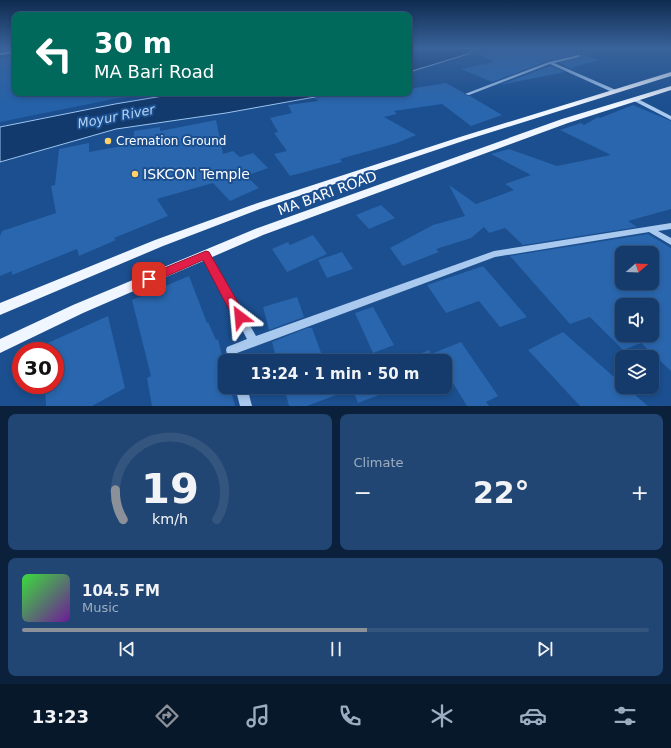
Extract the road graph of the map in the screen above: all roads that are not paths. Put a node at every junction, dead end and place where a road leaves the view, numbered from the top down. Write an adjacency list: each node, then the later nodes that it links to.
1 (539, 67): 6 (street)
2 (559, 67): 5 (street)
3 (671, 74): 5 (main road, MA BARI ROAD)
4 (671, 88): 7 (main road, MA BARI ROAD)
5 (614, 91): 13 (main road, MA BARI ROAD)
6 (467, 94)
7 (636, 100): 8 (street); 12 (main road, MA BARI ROAD)
8 (671, 118)
9 (671, 226): 10 (street)
10 (651, 230): 11 (street); 14 (street)
11 (671, 242)
12 (206, 255): 14 (street); 15 (main road, MA BARI ROAD)
13 (0, 308)
14 (254, 342): 16 (street)
15 (0, 346)
16 (232, 354)
17 (243, 394): 18 (street)
18 (246, 406)

